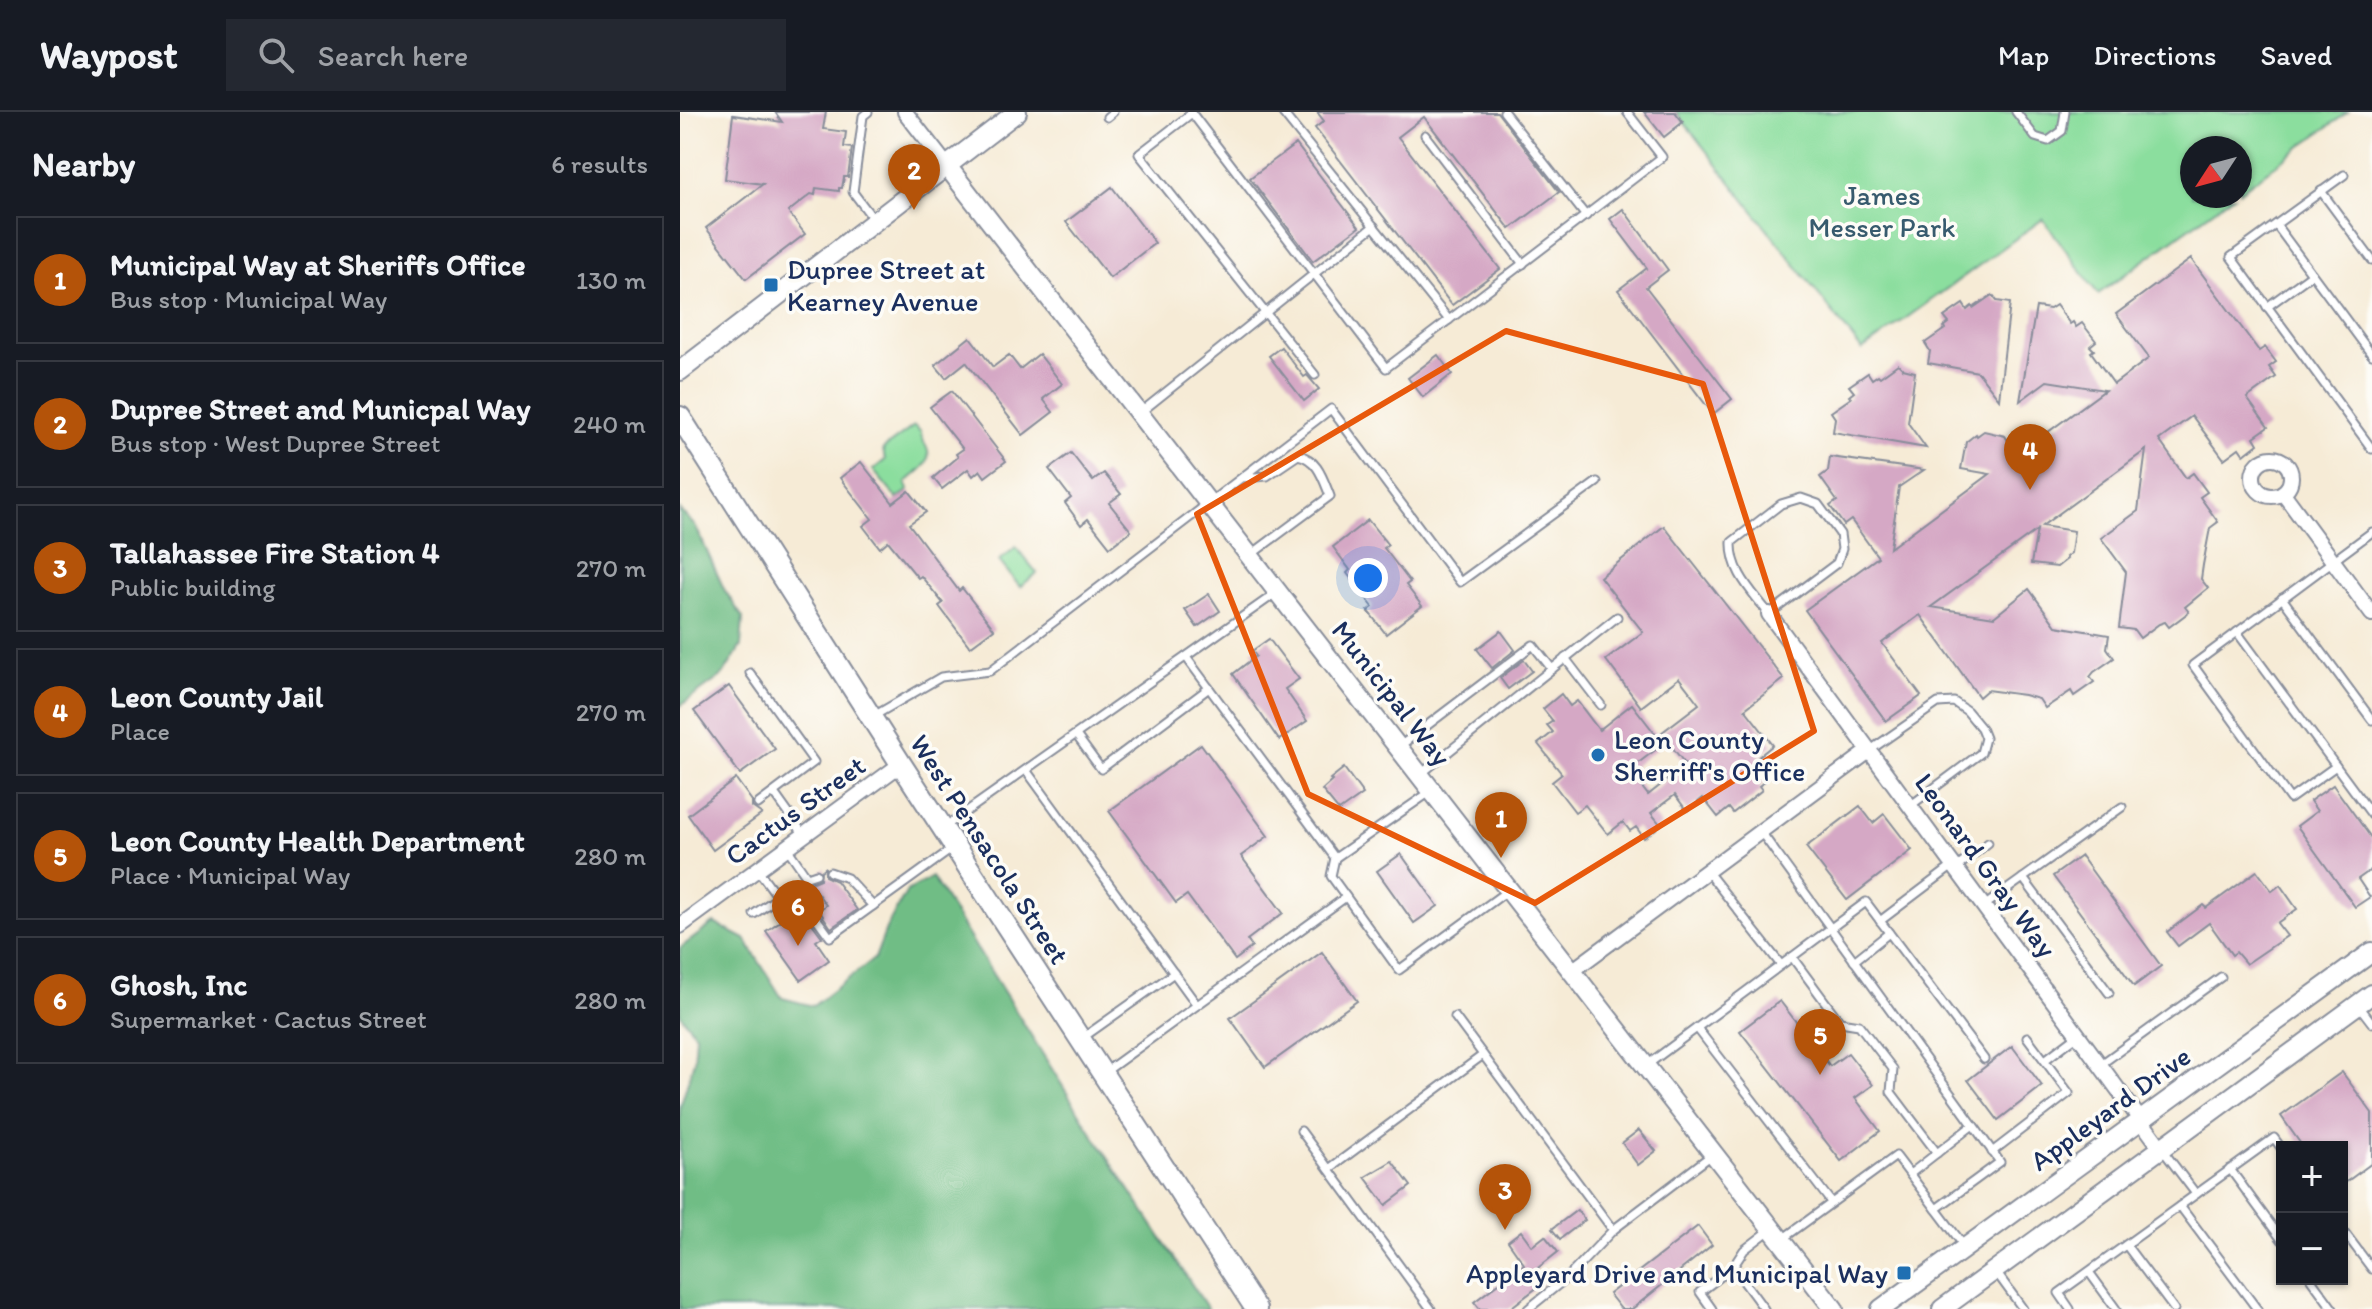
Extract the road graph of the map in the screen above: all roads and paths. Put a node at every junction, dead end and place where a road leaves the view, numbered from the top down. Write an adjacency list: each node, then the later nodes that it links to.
1 (868, 112): 15 (lane)
2 (905, 112): 11 (street, Municipal Way)
3 (1017, 112): 11 (street)
4 (1282, 112): 17 (lane)
5 (1504, 112): 14 (lane)
6 (1627, 112): 14 (lane)
7 (2016, 112): 8 (lane)
8 (2065, 112)
9 (1192, 113): 20 (lane); 23 (lane)
10 (1425, 135): 19 (lane)
11 (947, 166): 15 (street); 28 (street, Municipal Way)
12 (2344, 175): 13 (lane)
13 (2321, 191): 16 (lane); 18 (lane)
14 (1586, 216): 19 (lane)
15 (875, 221): 26 (street)
16 (2276, 225): 21 (lane); 22 (lane)
17 (1374, 226): 20 (lane); 24 (lane)
18 (2372, 260)
19 (1523, 264): 24 (lane)
20 (1314, 274): 23 (lane); 24 (lane)
21 (2312, 274): 22 (lane); 25 (lane)
22 (2267, 307): 30 (lane)
23 (1266, 313): 27 (lane); 28 (lane)
24 (1449, 320)
25 (2372, 355)
26 (680, 371)
27 (1315, 375)
28 (1139, 414): 36 (street, Municipal Way)
29 (680, 417): 52 (main road, West Pensacola Street)
30 (2372, 449)
31 (1276, 451): 32 (lane); 33 (lane); 34 (lane)
32 (1285, 464): 33 (lane); 38 (lane)
33 (1240, 478): 36 (lane)
34 (1597, 482)
35 (2283, 493): 39 (street)
36 (1208, 503): 38 (street, Municipal Way); 52 (lane)
37 (2372, 532): 39 (lane)
38 (1250, 556): 40 (street, Municipal Way)
39 (2333, 561): 41 (lane); 43 (street)
40 (1278, 592): 46 (lane); 55 (street, Municipal Way)
41 (2282, 598): 45 (lane); 53 (lane)
42 (1769, 614): 42 (lane); 56 (street, Leonard Gray Way)
43 (2372, 614)
44 (1617, 617): 47 (lane)
45 (2237, 632): 58 (lane); 58 (lane)
46 (1186, 657): 50 (lane); 54 (lane)
47 (1565, 658): 48 (lane); 51 (lane)
48 (1552, 669): 55 (lane); 60 (lane)
49 (750, 673): 62 (lane)
50 (1209, 688): 54 (lane); 73 (lane)
51 (1601, 705)
52 (871, 717): 57 (main road, West Pensacola Street)
53 (2372, 720)
54 (1076, 735): 59 (lane)
55 (1398, 748): 60 (street, Municipal Way)
56 (1869, 751): 64 (street, Leonard Gray Way); 64 (lane); 68 (street)
57 (901, 764): 67 (main road, West Pensacola Street); 69 (street, Cactus Street)
58 (2336, 766): 66 (lane)
59 (1026, 770): 67 (lane); 97 (lane)
60 (1419, 775): 61 (street, Municipal Way)
61 (1431, 790): 73 (lane); 82 (street, Municipal Way)
62 (774, 793): 63 (lane); 69 (lane)
63 (758, 804)
64 (1910, 806): 74 (street, Leonard Gray Way)
65 (2122, 807): 80 (lane)
66 (2372, 815)
67 (943, 828): 71 (main road, West Pensacola Street)
68 (1761, 831): 76 (street); 90 (lane)
69 (804, 835): 72 (street, Cactus Street)
70 (1988, 843): 74 (lane)
71 (955, 847): 85 (lane); 107 (main road, West Pensacola Street)
72 (787, 848): 75 (street, Cactus Street); 79 (lane)
73 (1335, 858): 84 (lane)
74 (1955, 867): 86 (street, Leonard Gray Way); 89 (lane)
75 (757, 869): 83 (lane); 88 (street, Cactus Street)
76 (1707, 871): 95 (lane); 96 (street)
77 (830, 872): 85 (lane)
78 (816, 874): 79 (lane)
79 (807, 877): 81 (lane)
80 (2023, 878): 86 (lane); 99 (lane)
81 (793, 886): 83 (lane); 85 (lane)
82 (1509, 890): 84 (lane); 96 (street, Municipal Way)
83 (778, 897): 87 (lane)
84 (1346, 897): 101 (lane)
85 (873, 906)
86 (1984, 907): 105 (street, Leonard Gray Way)
87 (754, 914)
88 (682, 919)
89 (1880, 921): 90 (lane); 91 (lane)
90 (1831, 928): 93 (lane); 94 (lane)
91 (1889, 933): 94 (lane); 109 (lane)
92 (2372, 952): 114 (street, Appleyard Drive)
93 (1792, 957): 95 (lane); 120 (lane)
94 (1854, 961): 115 (lane)
95 (1781, 965): 104 (lane)
96 (1572, 971): 112 (street, Municipal Way)
97 (1174, 973): 101 (lane); 107 (lane)
98 (2221, 977): 111 (lane)
99 (2109, 993)
100 (2365, 999): 103 (lane); 118 (street)
101 (1197, 1005): 113 (lane)
102 (1455, 1017): 108 (lane)
103 (2372, 1023)
104 (1697, 1028): 112 (lane); 126 (lane)
105 (2078, 1035): 110 (lane); 111 (street, Leonard Gray Way)
106 (2027, 1037): 110 (lane)
107 (1081, 1039): 113 (main road, West Pensacola Street)
108 (1483, 1055): 122 (lane); 129 (lane)
109 (1984, 1059)
110 (2045, 1060): 119 (lane)
111 (2100, 1065): 114 (street, Leonard Gray Way)
112 (1645, 1066): 121 (street, Municipal Way)
113 (1103, 1074): 140 (main road, West Pensacola Street)
114 (2141, 1121): 118 (street, Leonard Gray Way); 134 (street, Appleyard Drive)
115 (1973, 1125): 119 (lane); 120 (lane)
116 (1301, 1131): 122 (lane)
117 (2276, 1141): 123 (lane)
118 (2161, 1148): 125 (lane); 137 (street)
119 (1992, 1152): 128 (lane)
120 (1937, 1153): 124 (lane)
121 (1714, 1154): 129 (lane); 131 (street, Municipal Way)
122 (1329, 1169): 141 (lane)
123 (2230, 1169): 125 (lane); 130 (lane)
124 (1910, 1174): 126 (lane); 128 (lane)
125 (2196, 1194): 127 (lane)
126 (1831, 1202): 131 (lane)
127 (2180, 1206): 133 (lane); 152 (lane)
128 (1936, 1209): 134 (lane)
129 (1613, 1230): 142 (lane)
130 (2276, 1232)
131 (1776, 1234): 135 (lane); 145 (street, Municipal Way)
132 (2348, 1237): 136 (lane)
133 (2126, 1245): 138 (lane); 151 (lane)
134 (1965, 1248): 146 (street, Appleyard Drive)
135 (1733, 1267): 143 (lane); 144 (lane)
136 (2372, 1269)
137 (1994, 1270): 147 (street); 148 (lane)
138 (2089, 1272): 149 (lane); 150 (lane)
139 (2315, 1285): 153 (lane)
140 (1256, 1309)
141 (1431, 1309)
142 (1528, 1309)
143 (1712, 1309)
144 (1764, 1309)
145 (1834, 1309)
146 (1881, 1309)
147 (1942, 1309)
148 (2023, 1309)
149 (2070, 1309)
150 (2116, 1309)
151 (2174, 1309)
152 (2257, 1309)
153 (2333, 1309)

